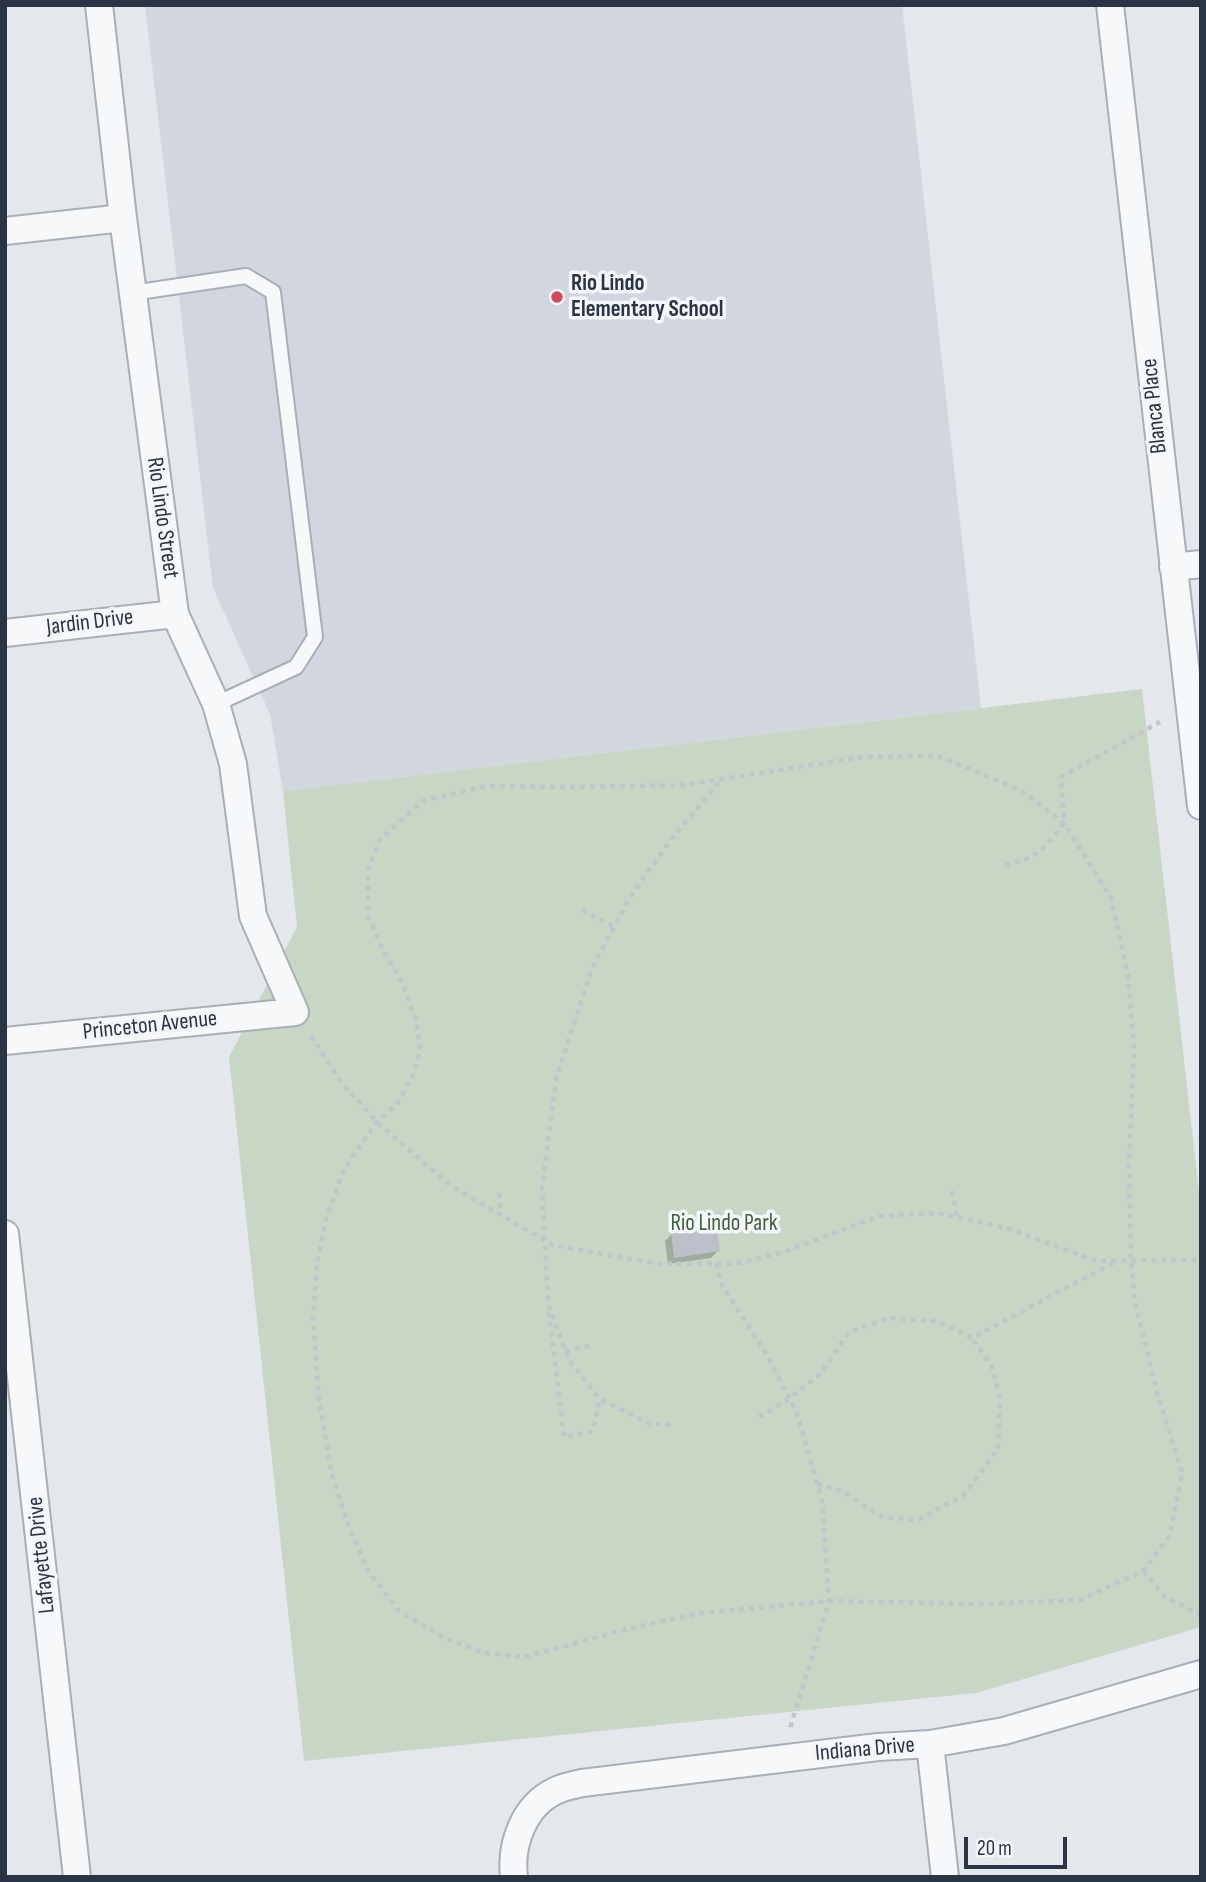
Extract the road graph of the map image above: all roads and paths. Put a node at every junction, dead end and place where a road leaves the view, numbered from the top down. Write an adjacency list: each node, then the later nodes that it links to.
1 (99, 5): 3 (street, Rio Lindo Street)
2 (1110, 5): 7 (street, Blanca Place)
3 (122, 218): 4 (street); 5 (street, Rio Lindo Street)
4 (5, 231)
5 (132, 293): 8 (street, Rio Lindo Street); 10 (lane)
6 (1201, 564): 7 (street)
7 (1174, 567): 11 (street, Blanca Place)
8 (175, 614): 9 (street, Jardin Drive); 10 (street, Rio Lindo Street)
9 (5, 633)
10 (216, 704): 18 (street, Rio Lindo Street)
11 (1190, 709): 13 (street, Blanca Place); 14 (path)
12 (723, 778): 14 (path); 17 (path); 20 (path)
13 (1201, 806)
14 (1064, 823): 15 (path); 29 (path)
15 (1005, 865)
16 (582, 910): 17 (path)
17 (614, 927): 26 (path)
18 (295, 1012): 19 (street, Princeton Avenue); 20 (path)
19 (5, 1041)
20 (377, 1122): 23 (path); 41 (path)
21 (952, 1191): 24 (path)
22 (499, 1193): 23 (path)
23 (501, 1214): 26 (path)
24 (957, 1218): 28 (path); 30 (path)
25 (5, 1234): 46 (street, Lafayette Drive)
26 (544, 1240): 30 (path); 31 (path)
27 (1201, 1260): 29 (path)
28 (1118, 1261): 29 (path); 32 (path)
29 (1131, 1261): 40 (path)
30 (716, 1264): 35 (path)
31 (548, 1304): 34 (path); 36 (path)
32 (972, 1338): 35 (path); 39 (path)
33 (594, 1345): 34 (path)
34 (565, 1350): 36 (path)
35 (790, 1398): 37 (path); 39 (path)
36 (600, 1399): 38 (path)
37 (759, 1417)
38 (671, 1425)
39 (817, 1484): 41 (path)
40 (1143, 1571): 41 (path); 42 (path)
41 (829, 1601): 45 (path)
42 (1201, 1615)
43 (1201, 1674): 44 (street, Indiana Drive)
44 (930, 1744): 45 (street, Indiana Drive); 48 (street)
45 (787, 1757): 47 (street, Indiana Drive)
46 (77, 1877)
47 (514, 1877)
48 (945, 1877)

